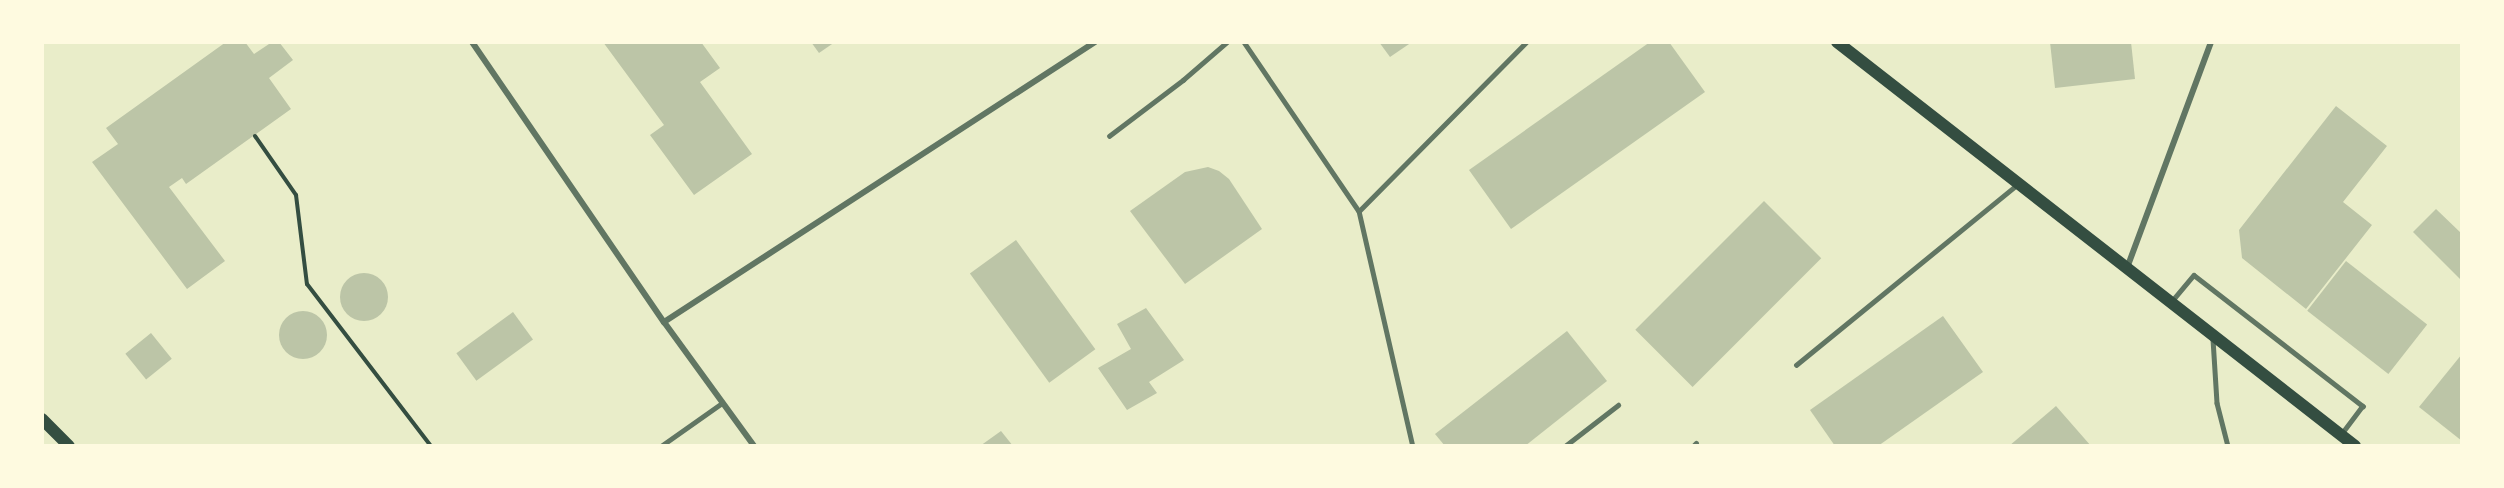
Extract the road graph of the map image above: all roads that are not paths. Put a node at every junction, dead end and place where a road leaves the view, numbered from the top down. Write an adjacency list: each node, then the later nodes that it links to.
1 (472, 42): 13 (street)
2 (1095, 42): 13 (street)
3 (1227, 42): 8 (lane)
4 (1244, 42): 10 (lane)
5 (1526, 42): 10 (lane)
6 (1837, 42): 9 (main road)
7 (2211, 42): 11 (street)
8 (1109, 136)
9 (2018, 184): 11 (main road); 15 (lane)
10 (1359, 211): 23 (lane)
11 (2127, 268): 12 (main road)
12 (2170, 303): 14 (main road); 19 (lane)
13 (664, 322): 16 (street)
14 (2213, 336): 19 (main road); 25 (lane)
15 (1796, 365)
16 (722, 403): 21 (lane); 22 (street)
17 (1618, 405): 24 (lane)
18 (42, 419): 20 (main road)
19 (2341, 435): 26 (main road)
20 (69, 446)
21 (661, 446)
22 (754, 446)
23 (1413, 446)
24 (1565, 446)
25 (2228, 446)
26 (2355, 446)

